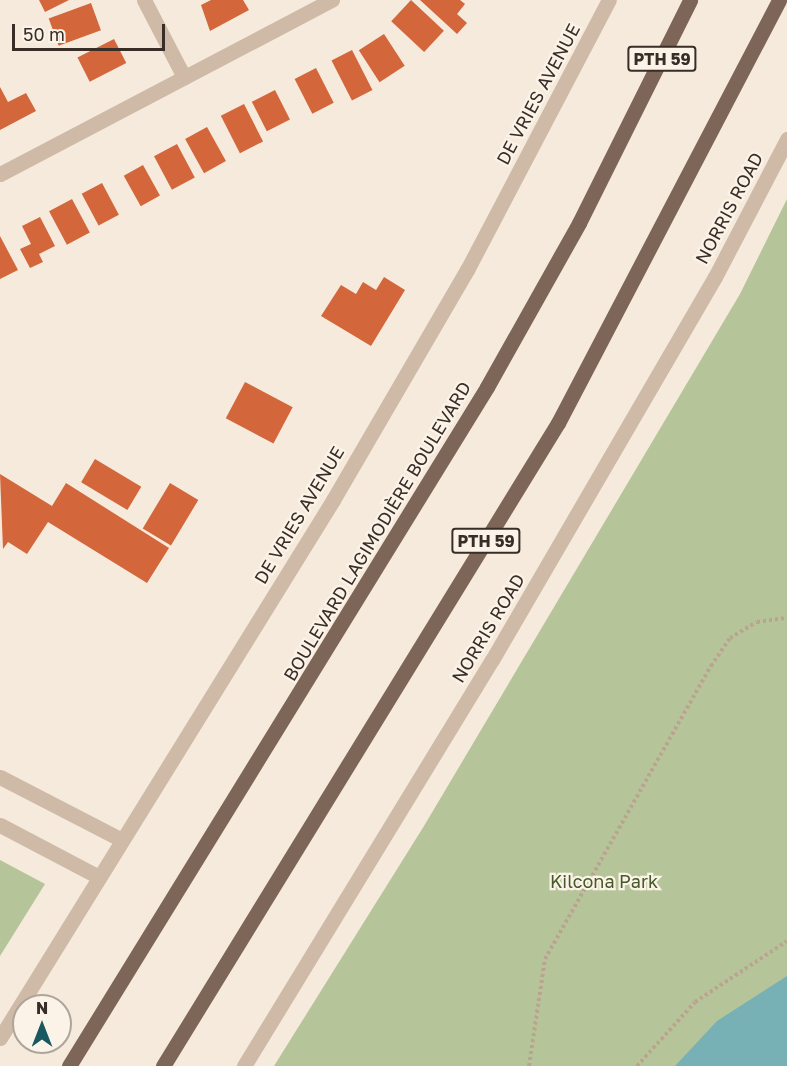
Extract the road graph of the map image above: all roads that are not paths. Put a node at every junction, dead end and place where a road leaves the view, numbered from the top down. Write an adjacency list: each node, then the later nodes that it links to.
1 (144, 0): 6 (street)
2 (332, 0): 6 (street)
3 (609, 0): 11 (street, DE VRIES AVENUE)
4 (690, 0): 14 (main road, BOULEVARD LAGIMODIÈRE BOULEVARD / PTH 59)
5 (779, 0): 15 (main road, PTH 59)
6 (184, 77): 8 (street)
7 (787, 140): 16 (street, NORRIS ROAD)
8 (0, 174)
9 (0, 777): 11 (street)
10 (0, 825): 12 (street)
11 (122, 840): 12 (street, DE VRIES AVENUE)
12 (99, 877): 13 (street, DE VRIES AVENUE)
13 (0, 1038)
14 (69, 1066)
15 (163, 1066)
16 (244, 1066)

